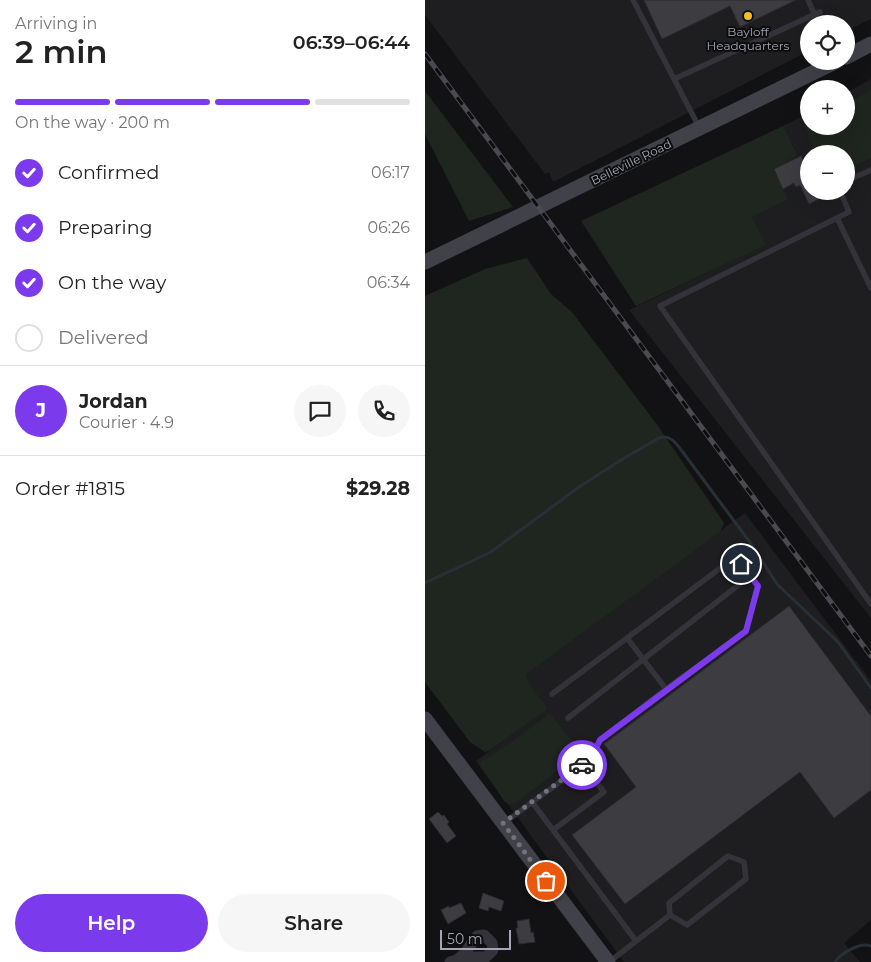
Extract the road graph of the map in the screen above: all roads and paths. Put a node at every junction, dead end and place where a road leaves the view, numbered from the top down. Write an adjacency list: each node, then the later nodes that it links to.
1 (633, 0): 6 (lane)
2 (808, 0): 6 (lane)
3 (871, 44): 4 (main road)
4 (855, 52)
5 (819, 70): 7 (main road, Belleville Road)
6 (674, 79): 7 (lane)
7 (700, 128): 12 (main road, Belleville Road)
8 (871, 170): 9 (lane)
9 (855, 177)
10 (844, 200): 11 (lane)
11 (837, 218): 13 (lane); 15 (lane)
12 (425, 262)
13 (871, 288)
14 (750, 576): 16 (lane); 17 (lane); 18 (lane)
15 (871, 604)
16 (627, 638): 17 (lane); 19 (lane)
17 (643, 659): 18 (lane); 20 (lane)
18 (666, 689): 22 (lane)
19 (551, 694)
20 (568, 718)
21 (425, 719): 24 (main road)
22 (583, 764): 23 (lane); 25 (lane)
23 (532, 802): 24 (lane); 25 (lane)
24 (503, 823): 28 (main road)
25 (553, 830): 27 (lane)
26 (670, 915): 26 (lane); 27 (lane)
27 (636, 941): 28 (lane)
28 (608, 962)

